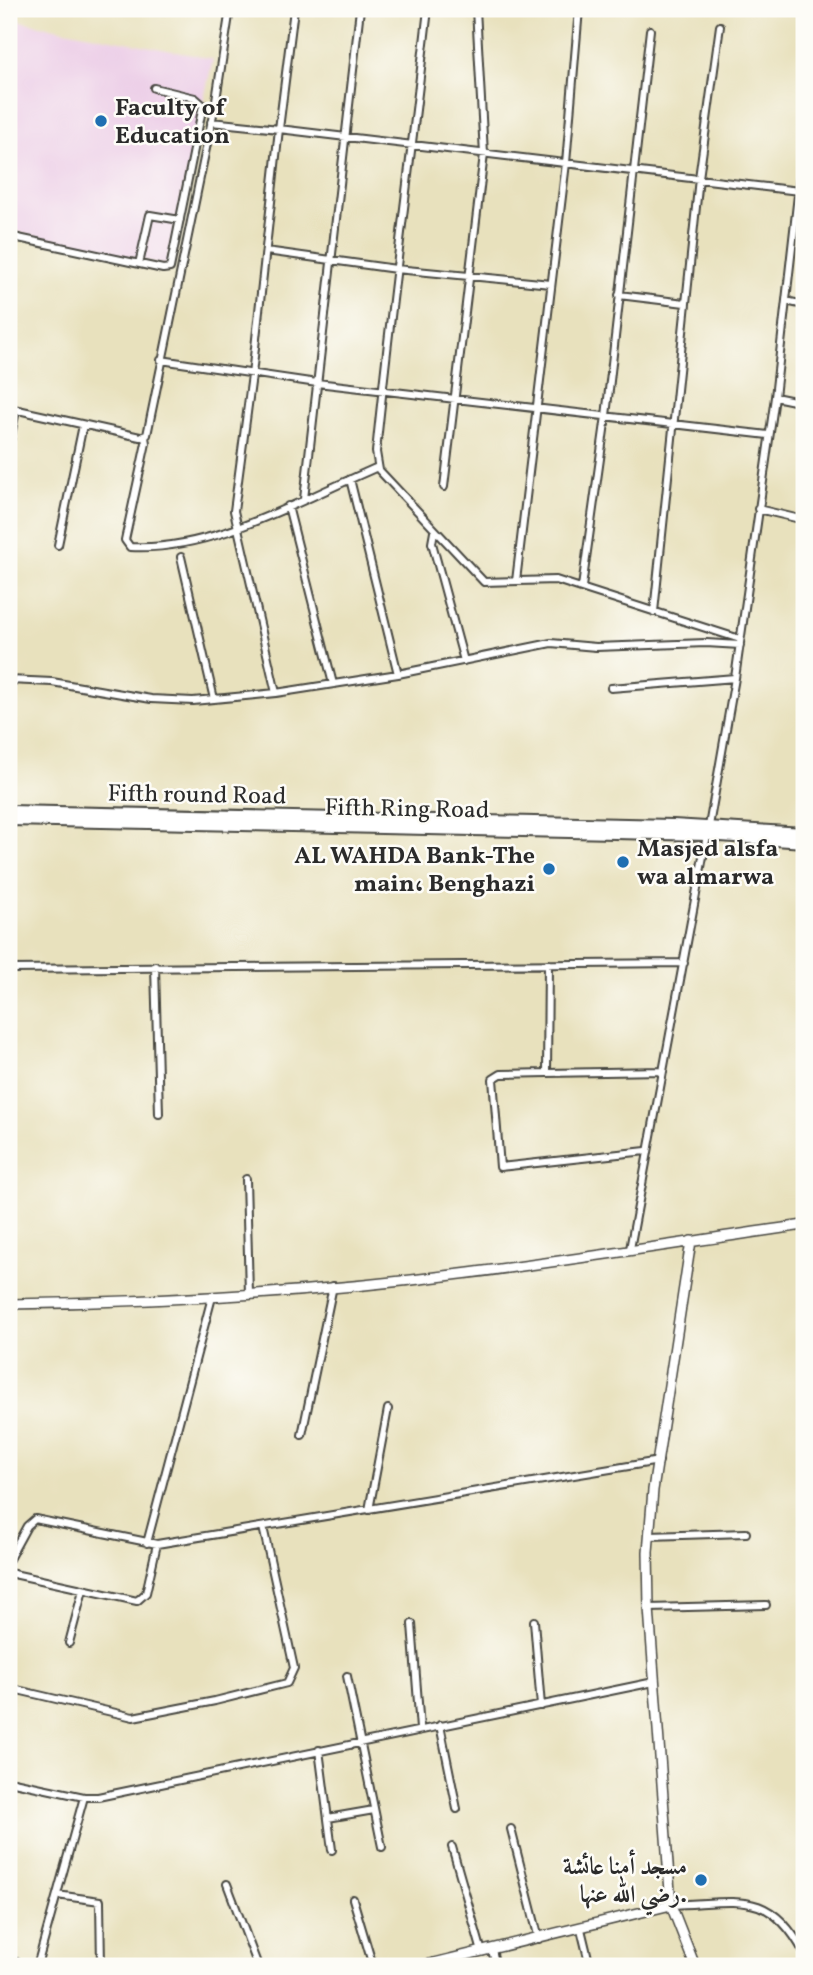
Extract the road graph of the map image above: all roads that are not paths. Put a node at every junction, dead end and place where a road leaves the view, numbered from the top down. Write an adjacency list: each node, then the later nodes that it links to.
1 (230, 9): 10 (street)
2 (294, 9): 11 (street)
3 (360, 9): 12 (street)
4 (428, 9): 14 (street)
5 (476, 9): 15 (street)
6 (579, 9): 16 (street)
7 (720, 26): 19 (street)
8 (649, 30): 18 (street)
9 (154, 88): 21 (street)
10 (211, 122): 11 (street); 33 (street)
11 (279, 129): 12 (street); 23 (street)
12 (345, 137): 14 (street); 24 (street)
13 (804, 142): 17 (street)
14 (412, 147): 15 (street); 26 (street)
15 (484, 154): 16 (street); 27 (street)
16 (566, 163): 18 (street); 28 (street)
17 (803, 164): 20 (street)
18 (633, 170): 19 (street); 29 (street)
19 (699, 178): 20 (street); 31 (street)
20 (799, 191): 30 (street)
21 (180, 220): 25 (street); 25 (street)
22 (9, 236): 25 (street)
23 (266, 251): 24 (street); 34 (street)
24 (331, 259): 26 (street); 35 (street)
25 (139, 264)
26 (396, 269): 27 (street); 36 (street)
27 (471, 277): 28 (street); 38 (street)
28 (551, 284): 40 (street)
29 (619, 295): 31 (street); 42 (street)
30 (786, 301): 32 (street); 37 (street)
31 (685, 303): 43 (street)
32 (804, 305)
33 (161, 360): 34 (street); 46 (street)
34 (253, 375): 35 (street); 55 (street)
35 (317, 383): 36 (street); 51 (street)
36 (384, 391): 38 (street); 48 (street)
37 (775, 397): 39 (street); 45 (street)
38 (456, 399): 40 (street); 50 (street)
39 (804, 403)
40 (536, 408): 42 (street); 59 (street)
41 (12, 409): 44 (street); 47 (street)
42 (606, 416): 43 (street); 60 (street)
43 (671, 423): 45 (street); 61 (street)
44 (83, 425): 46 (street); 57 (street)
45 (768, 435): 53 (street)
46 (145, 437): 55 (street)
47 (9, 446)
48 (378, 467): 49 (street); 56 (street)
49 (350, 479): 51 (street); 64 (street)
50 (444, 487)
51 (304, 499): 52 (street)
52 (288, 506): 55 (street); 67 (street)
53 (758, 509): 54 (street); 62 (street)
54 (804, 520)
55 (236, 527): 69 (street)
56 (435, 532): 59 (street); 63 (street)
57 (58, 545)
58 (181, 557): 70 (street)
59 (516, 581): 60 (street)
60 (582, 587): 61 (street)
61 (654, 612): 62 (street)
62 (740, 642): 63 (street); 65 (street)
63 (464, 661): 64 (street)
64 (398, 674): 67 (street)
65 (735, 678): 68 (street); 74 (street)
66 (9, 680): 70 (street)
67 (333, 684): 69 (street)
68 (611, 688)
69 (276, 693): 70 (street)
70 (214, 699)
71 (9, 811): 72 (main road, Fifth round Road)
72 (119, 818): 73 (main road, Fifth Ring Road); 74 (main road, Fifth Ring Road)
73 (9, 820)
74 (708, 830): 75 (main road); 76 (main road, Fifth Ring Road); 77 (street)
75 (804, 833)
76 (804, 842)
77 (684, 963): 78 (street); 81 (street)
78 (548, 964): 79 (street); 82 (street)
79 (155, 966): 80 (street); 83 (street)
80 (9, 969)
81 (662, 1071): 82 (street); 84 (street)
82 (547, 1073): 84 (street)
83 (159, 1114)
84 (646, 1151): 88 (street)
85 (246, 1179): 90 (street)
86 (804, 1225): 87 (main road)
87 (691, 1241): 88 (main road); 95 (main road)
88 (629, 1249): 89 (main road)
89 (333, 1286): 90 (main road); 94 (street)
90 (249, 1294): 91 (main road)
91 (212, 1297): 92 (main road); 100 (street)
92 (9, 1304)
93 (388, 1409): 96 (street)
94 (302, 1435)
95 (659, 1461): 96 (street); 99 (main road)
96 (369, 1510): 97 (street)
97 (263, 1528): 101 (street); 112 (street)
98 (746, 1533): 99 (street)
99 (649, 1536): 106 (main road)
100 (147, 1543): 101 (street); 102 (street)
101 (158, 1544): 104 (street)
102 (9, 1559)
103 (9, 1573): 104 (street)
104 (83, 1590): 109 (street)
105 (766, 1605): 106 (street)
106 (649, 1608): 111 (main road)
107 (534, 1621): 113 (street)
108 (412, 1624): 115 (street)
109 (69, 1643)
110 (347, 1676): 116 (street)
111 (654, 1682): 113 (street); 130 (main road)
112 (9, 1688)
113 (541, 1706): 114 (street)
114 (440, 1725): 115 (street); 120 (street)
115 (420, 1729): 116 (street)
116 (360, 1741): 117 (street); 121 (street)
117 (319, 1749): 119 (street); 122 (street)
118 (9, 1781): 119 (street)
119 (85, 1797): 128 (street)
120 (457, 1809)
121 (374, 1810): 122 (street); 124 (street)
122 (328, 1818): 126 (street)
123 (511, 1829): 132 (street)
124 (382, 1847)
125 (452, 1847): 134 (street)
126 (332, 1850)
127 (227, 1884): 140 (street)
128 (57, 1895): 138 (street); 139 (street)
129 (353, 1899): 141 (street)
130 (671, 1905): 131 (main road); 135 (street); 145 (main road)
131 (581, 1929): 132 (main road); 144 (street)
132 (539, 1939): 133 (main road)
133 (492, 1950): 134 (main road); 143 (street)
134 (482, 1952): 142 (main road)
135 (804, 1953)
136 (9, 1959): 137 (street)
137 (26, 1966)
138 (37, 1966)
139 (101, 1966)
140 (258, 1966)
141 (373, 1966)
142 (421, 1966)
143 (496, 1966)
144 (590, 1966)
145 (695, 1966)

